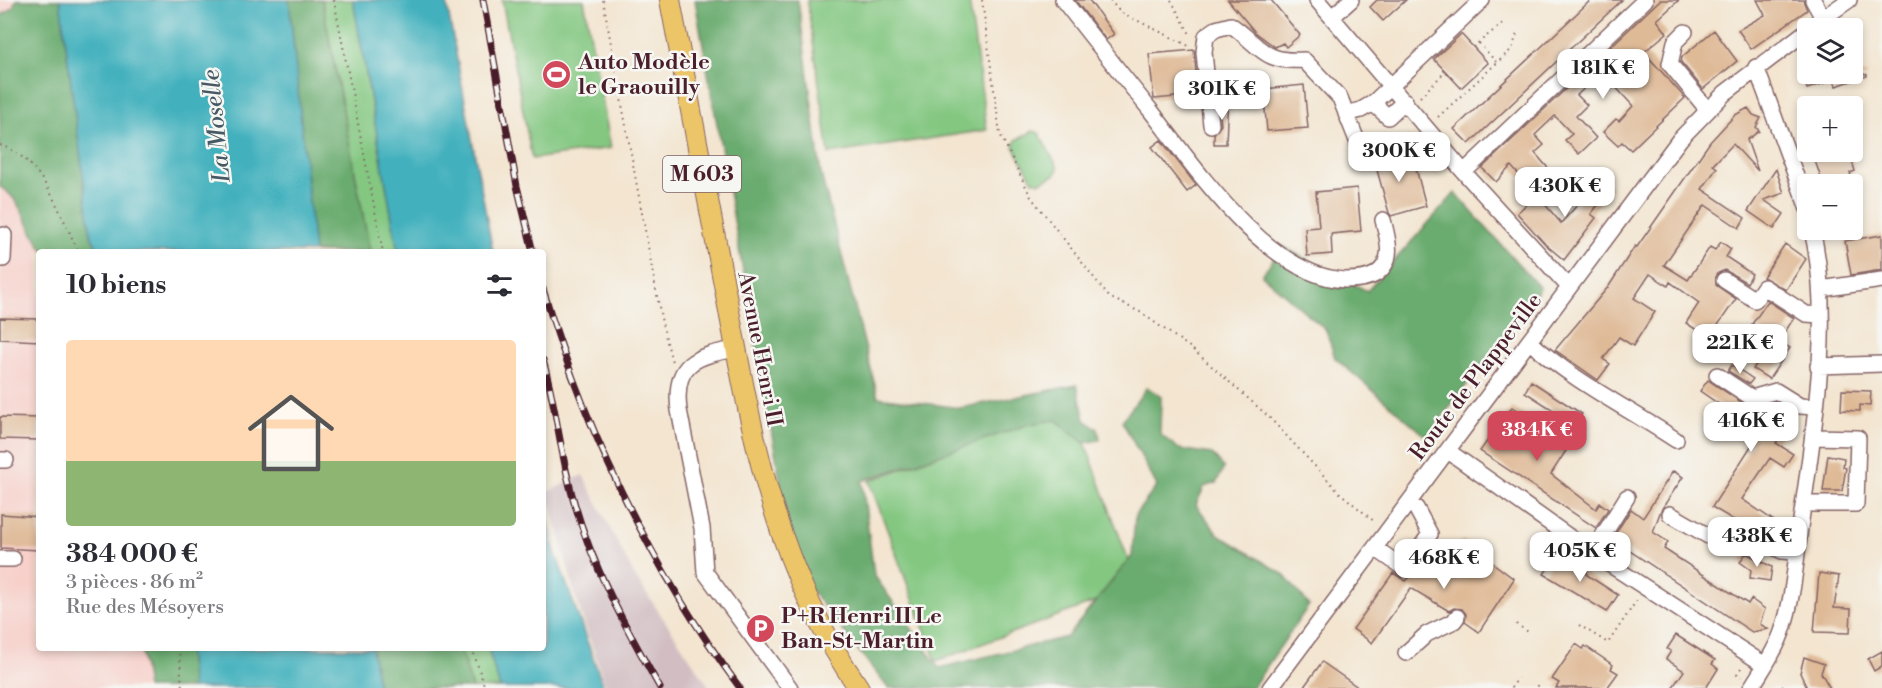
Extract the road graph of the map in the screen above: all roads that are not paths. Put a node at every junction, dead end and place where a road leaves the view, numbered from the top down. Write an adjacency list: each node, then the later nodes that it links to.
1 (670, 0): 33 (main road, Avenue Henri II / M 603)
2 (1063, 0): 23 (street)
3 (1317, 0): 9 (street)
4 (1351, 0): 9 (street)
5 (1482, 0): 14 (street)
6 (1645, 0): 21 (street)
7 (1813, 0): 10 (street)
8 (1849, 0): 10 (street, Route de Plappeville)
9 (1332, 17): 14 (street)
10 (1823, 18)
11 (1685, 32): 17 (street)
12 (1797, 37): 13 (street, Route de Plappeville)
13 (1756, 67): 17 (street, Route de Plappeville); 22 (street)
14 (1391, 86): 15 (street); 16 (street)
15 (1373, 103): 16 (street); 18 (street)
16 (1407, 104): 21 (street)
17 (1707, 109): 29 (street, Route de Plappeville)
18 (1346, 114): 19 (street); 20 (street)
19 (1211, 125)
20 (1362, 153)
21 (1464, 172): 29 (street)
22 (1797, 179)
23 (1383, 220)
24 (4, 235): 26 (street)
25 (1814, 240): 30 (street)
26 (0, 259)
27 (1724, 280): 31 (street)
28 (1882, 280): 30 (street)
29 (1569, 287): 32 (street, Route de Plappeville)
30 (1821, 289): 31 (street)
31 (1820, 315): 35 (street)
32 (1528, 341): 39 (street); 40 (street, Route de Plappeville)
33 (736, 349): 51 (street); 52 (main road, Avenue Henri II / M 603)
34 (1882, 364): 35 (street)
35 (1818, 366): 37 (street)
36 (1717, 375): 37 (street)
37 (1815, 407): 38 (street)
38 (1813, 438): 43 (street); 43 (street)
39 (1676, 440)
40 (1448, 451): 42 (street, Route de Plappeville); 47 (street)
41 (1628, 497): 47 (street)
42 (1409, 503): 45 (street, Route de Plappeville); 45 (street)
43 (1804, 504): 46 (street)
44 (1670, 514): 46 (street)
45 (1375, 548): 53 (street, Route de Plappeville)
46 (1797, 552): 50 (street)
47 (1592, 553): 50 (street)
48 (1457, 616): 49 (street)
49 (1406, 653)
50 (1765, 665): 54 (street)
51 (790, 688)
52 (860, 688)
53 (1270, 688)
54 (1751, 688)

